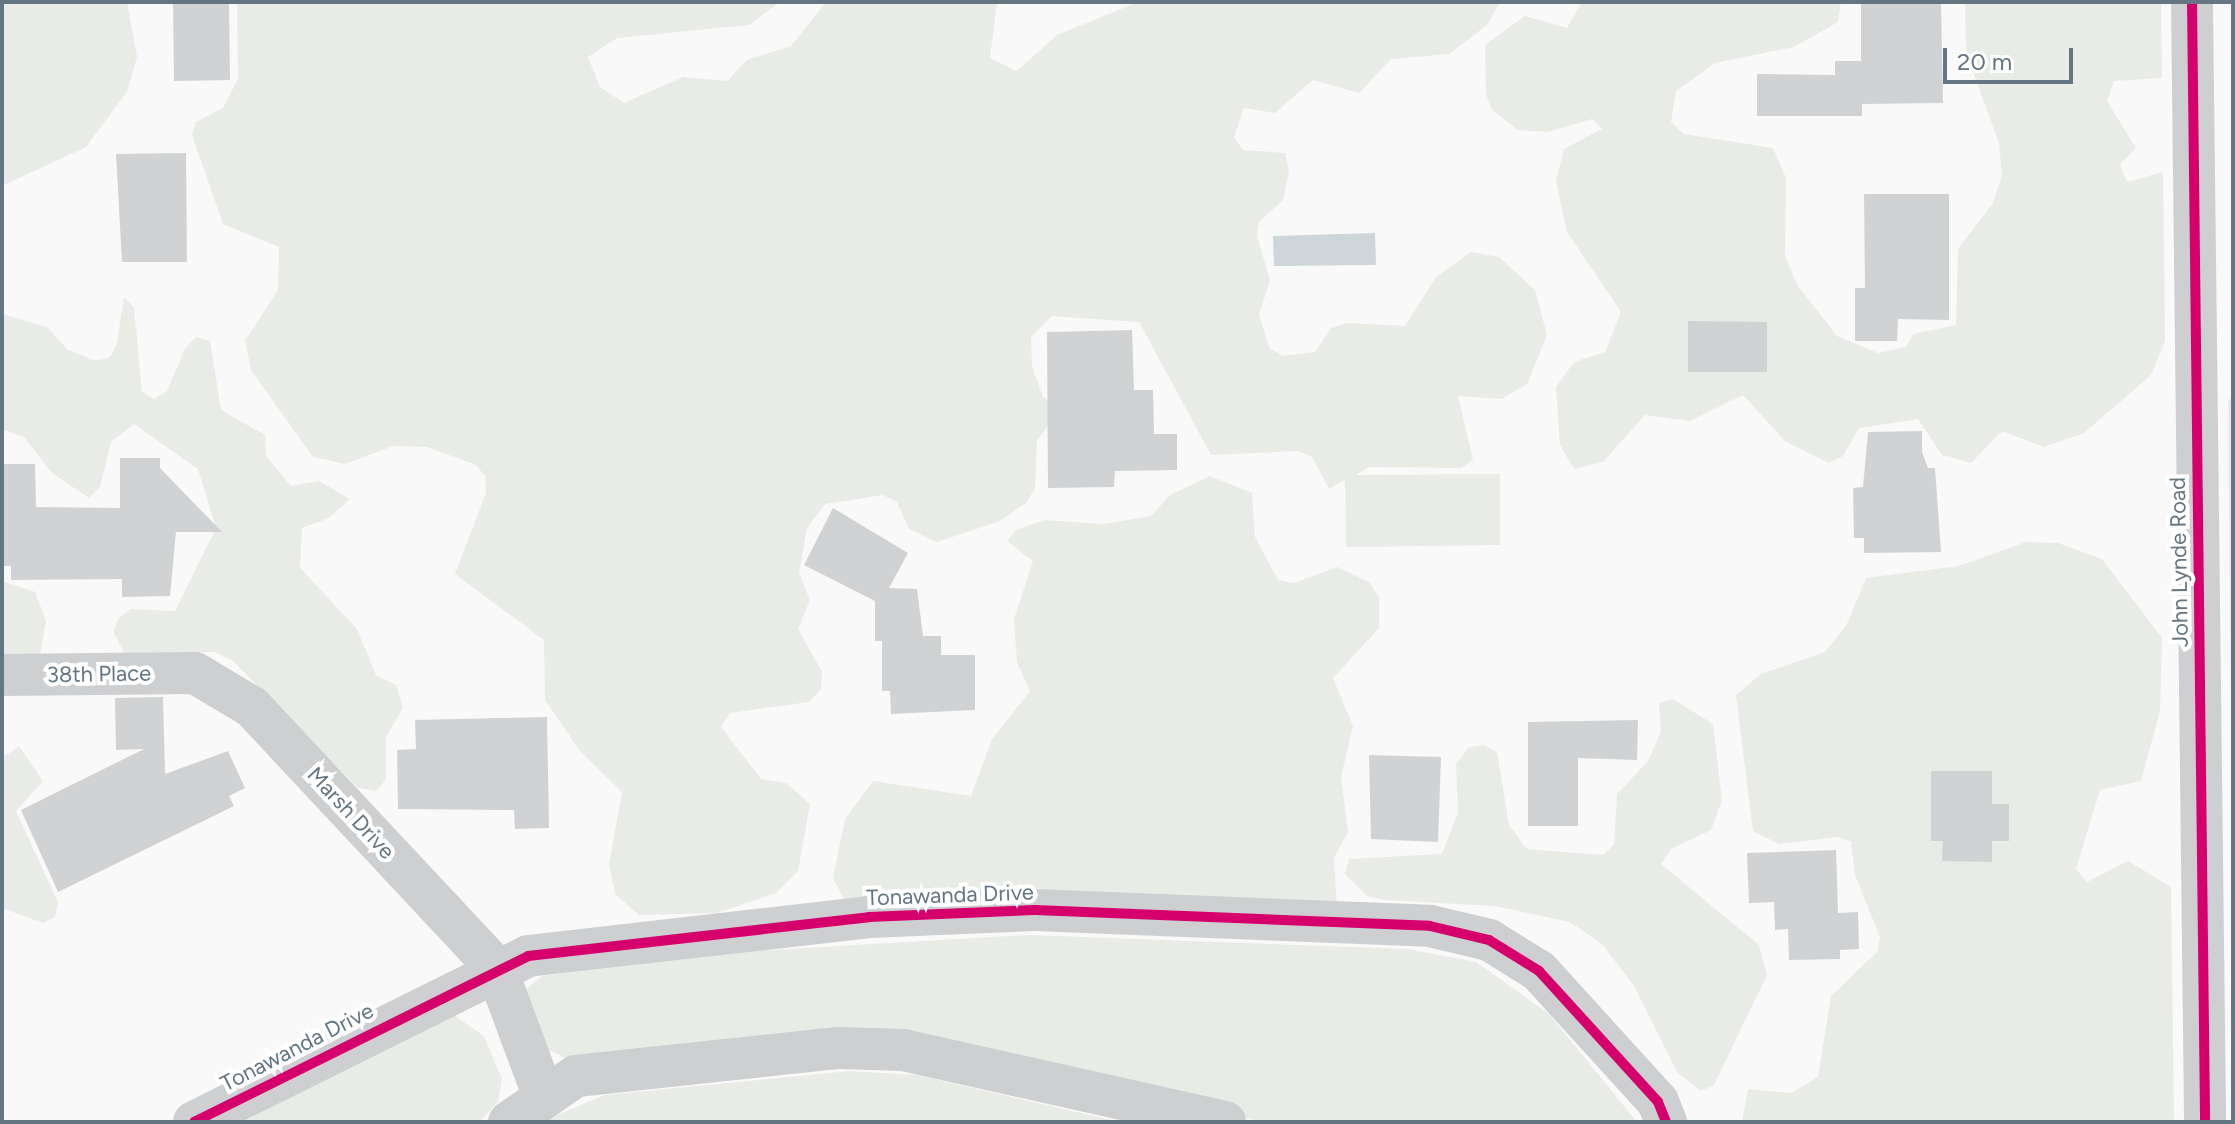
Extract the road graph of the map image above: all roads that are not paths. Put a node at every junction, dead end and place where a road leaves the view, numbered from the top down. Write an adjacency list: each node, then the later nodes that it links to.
1 (2192, 2): 10 (street, John Lynde Road)
2 (195, 673): 3 (street, 38th Place); 4 (street, Marsh Drive)
3 (2, 675)
4 (496, 968): 5 (street); 6 (street, Tonawanda Drive); 9 (street, Tonawanda Drive)
5 (544, 1097): 7 (street); 8 (street)
6 (194, 1122)
7 (509, 1122)
8 (1225, 1122)
9 (1666, 1122)
10 (2205, 1122)

